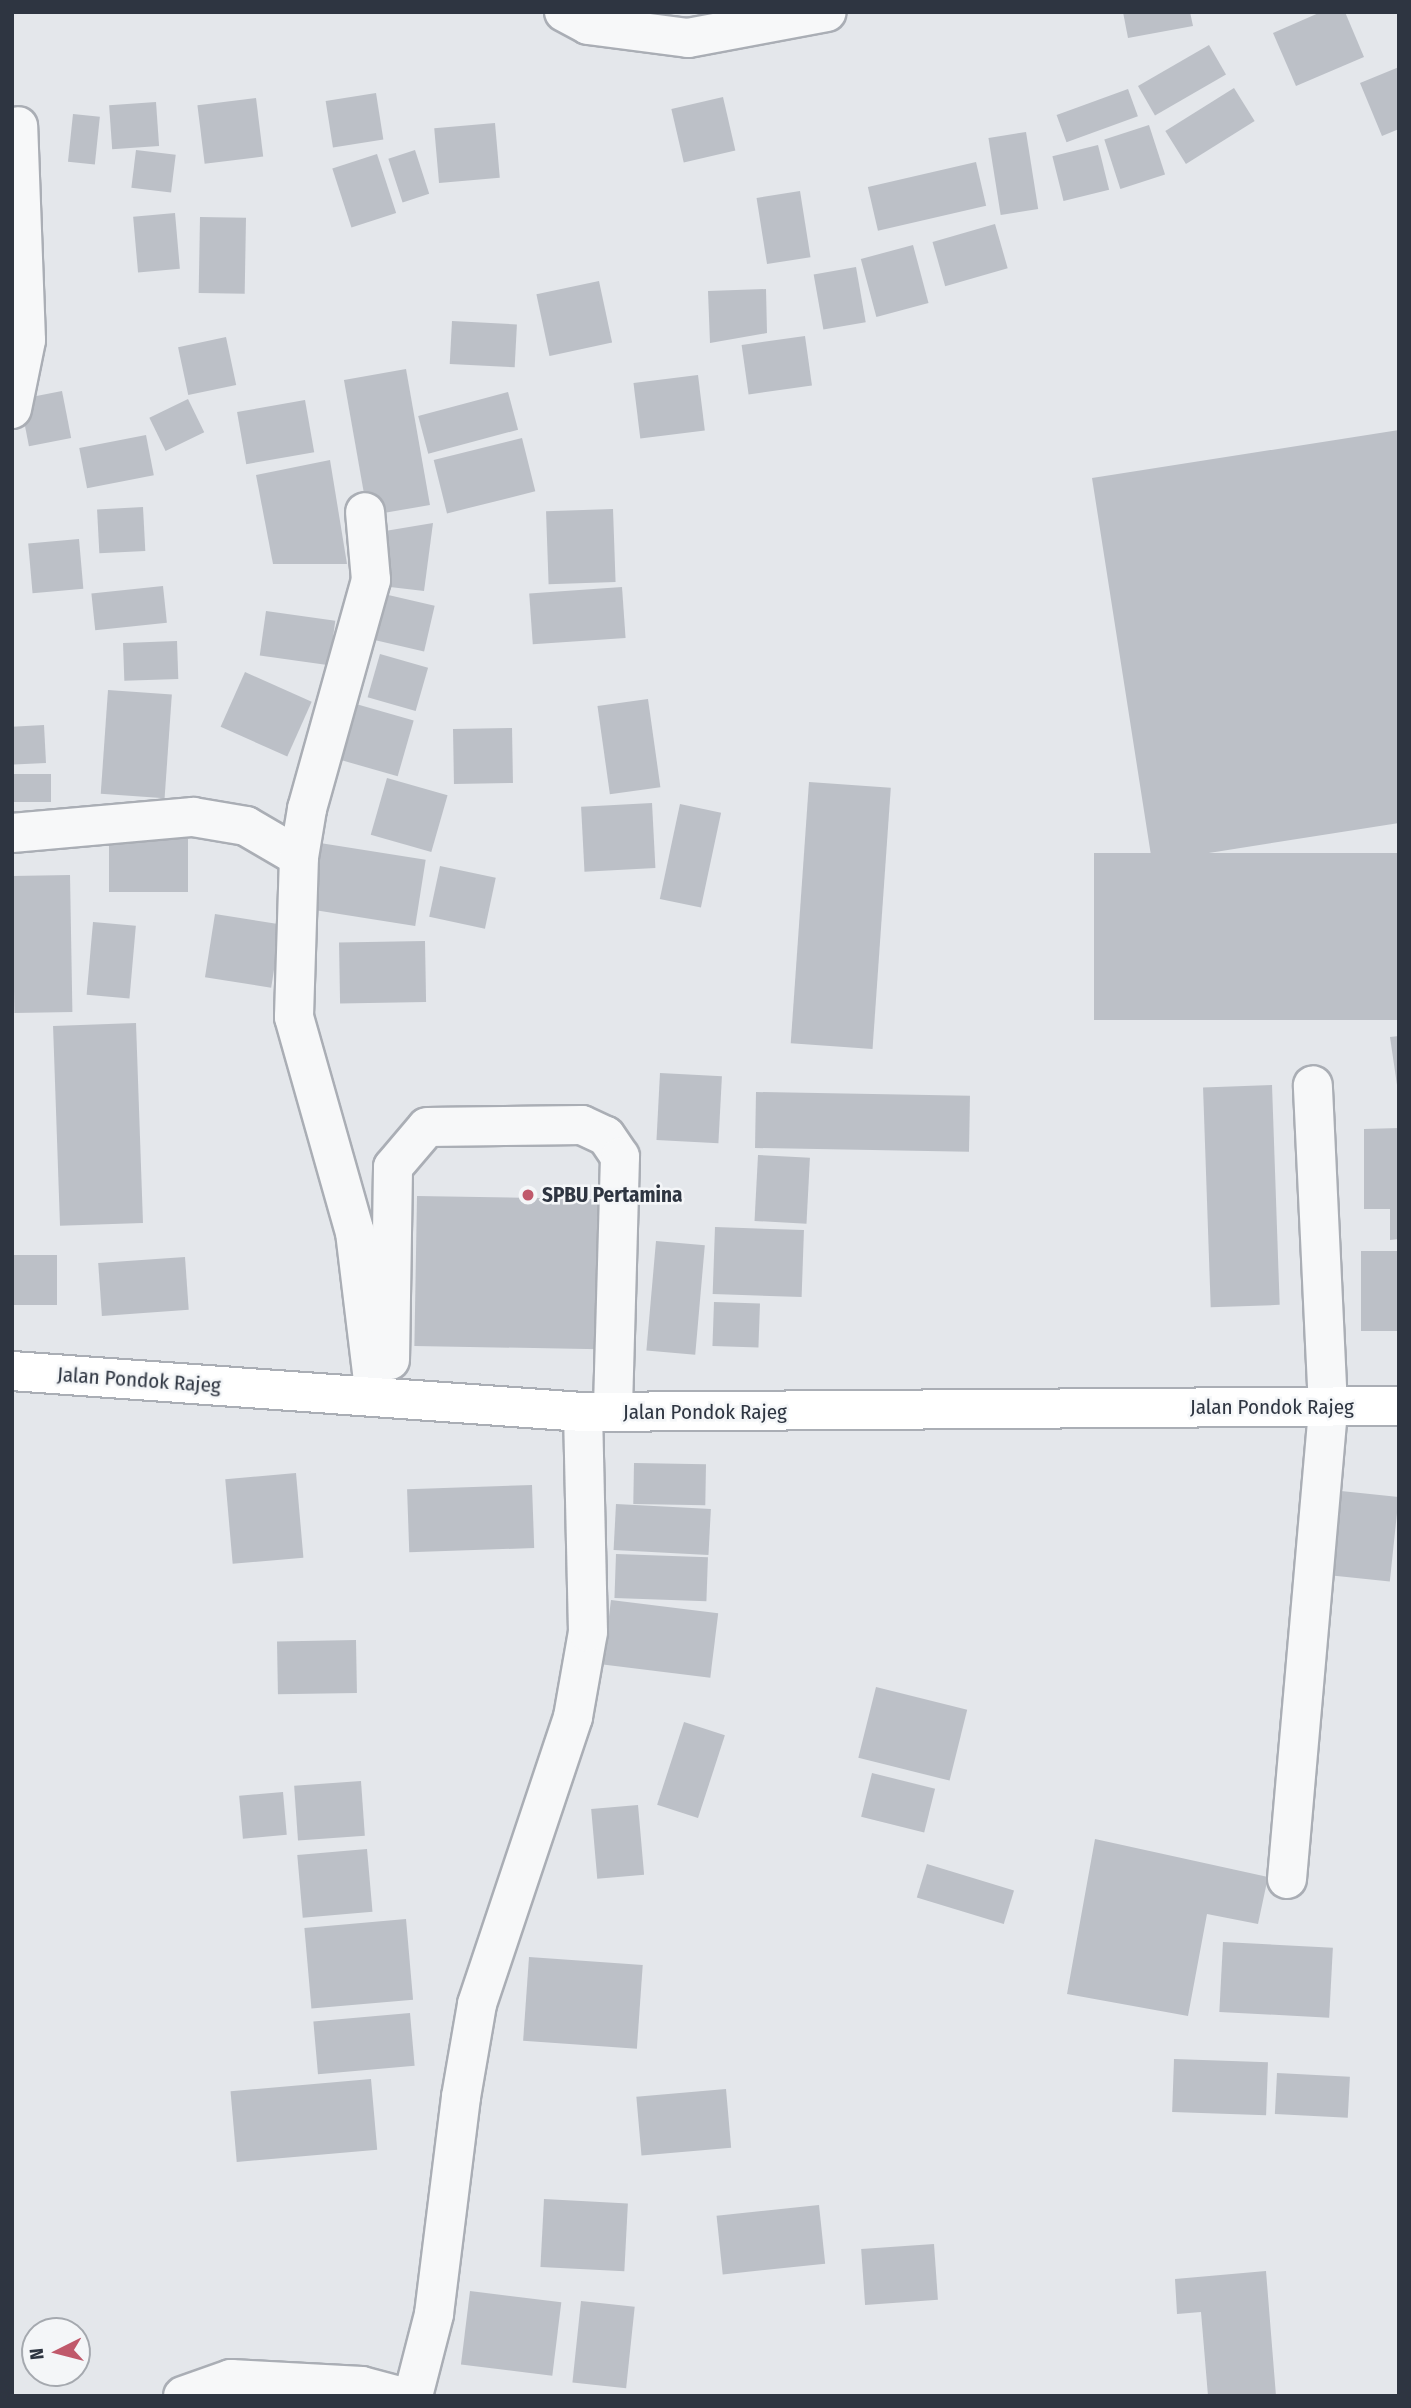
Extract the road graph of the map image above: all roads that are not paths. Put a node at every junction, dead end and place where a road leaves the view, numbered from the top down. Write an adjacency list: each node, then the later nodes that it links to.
1 (564, 12): 2 (street)
2 (827, 12)
3 (18, 126): 4 (street)
4 (12, 409)
5 (365, 512): 7 (street)
6 (12, 833): 7 (street)
7 (299, 857): 10 (street)
8 (1313, 1085): 12 (street)
9 (12, 1371): 10 (main road, Jalan Pondok Rajeg)
10 (382, 1399): 13 (main road, Jalan Pondok Rajeg); 13 (street)
11 (1399, 1406): 12 (main road, Jalan Pondok Rajeg)
12 (1328, 1407): 13 (main road, Jalan Pondok Rajeg); 14 (street)
13 (598, 1412): 18 (street)
14 (1287, 1879)
15 (365, 2391): 16 (street); 17 (street)
16 (183, 2396)
17 (399, 2396)
18 (413, 2396)

